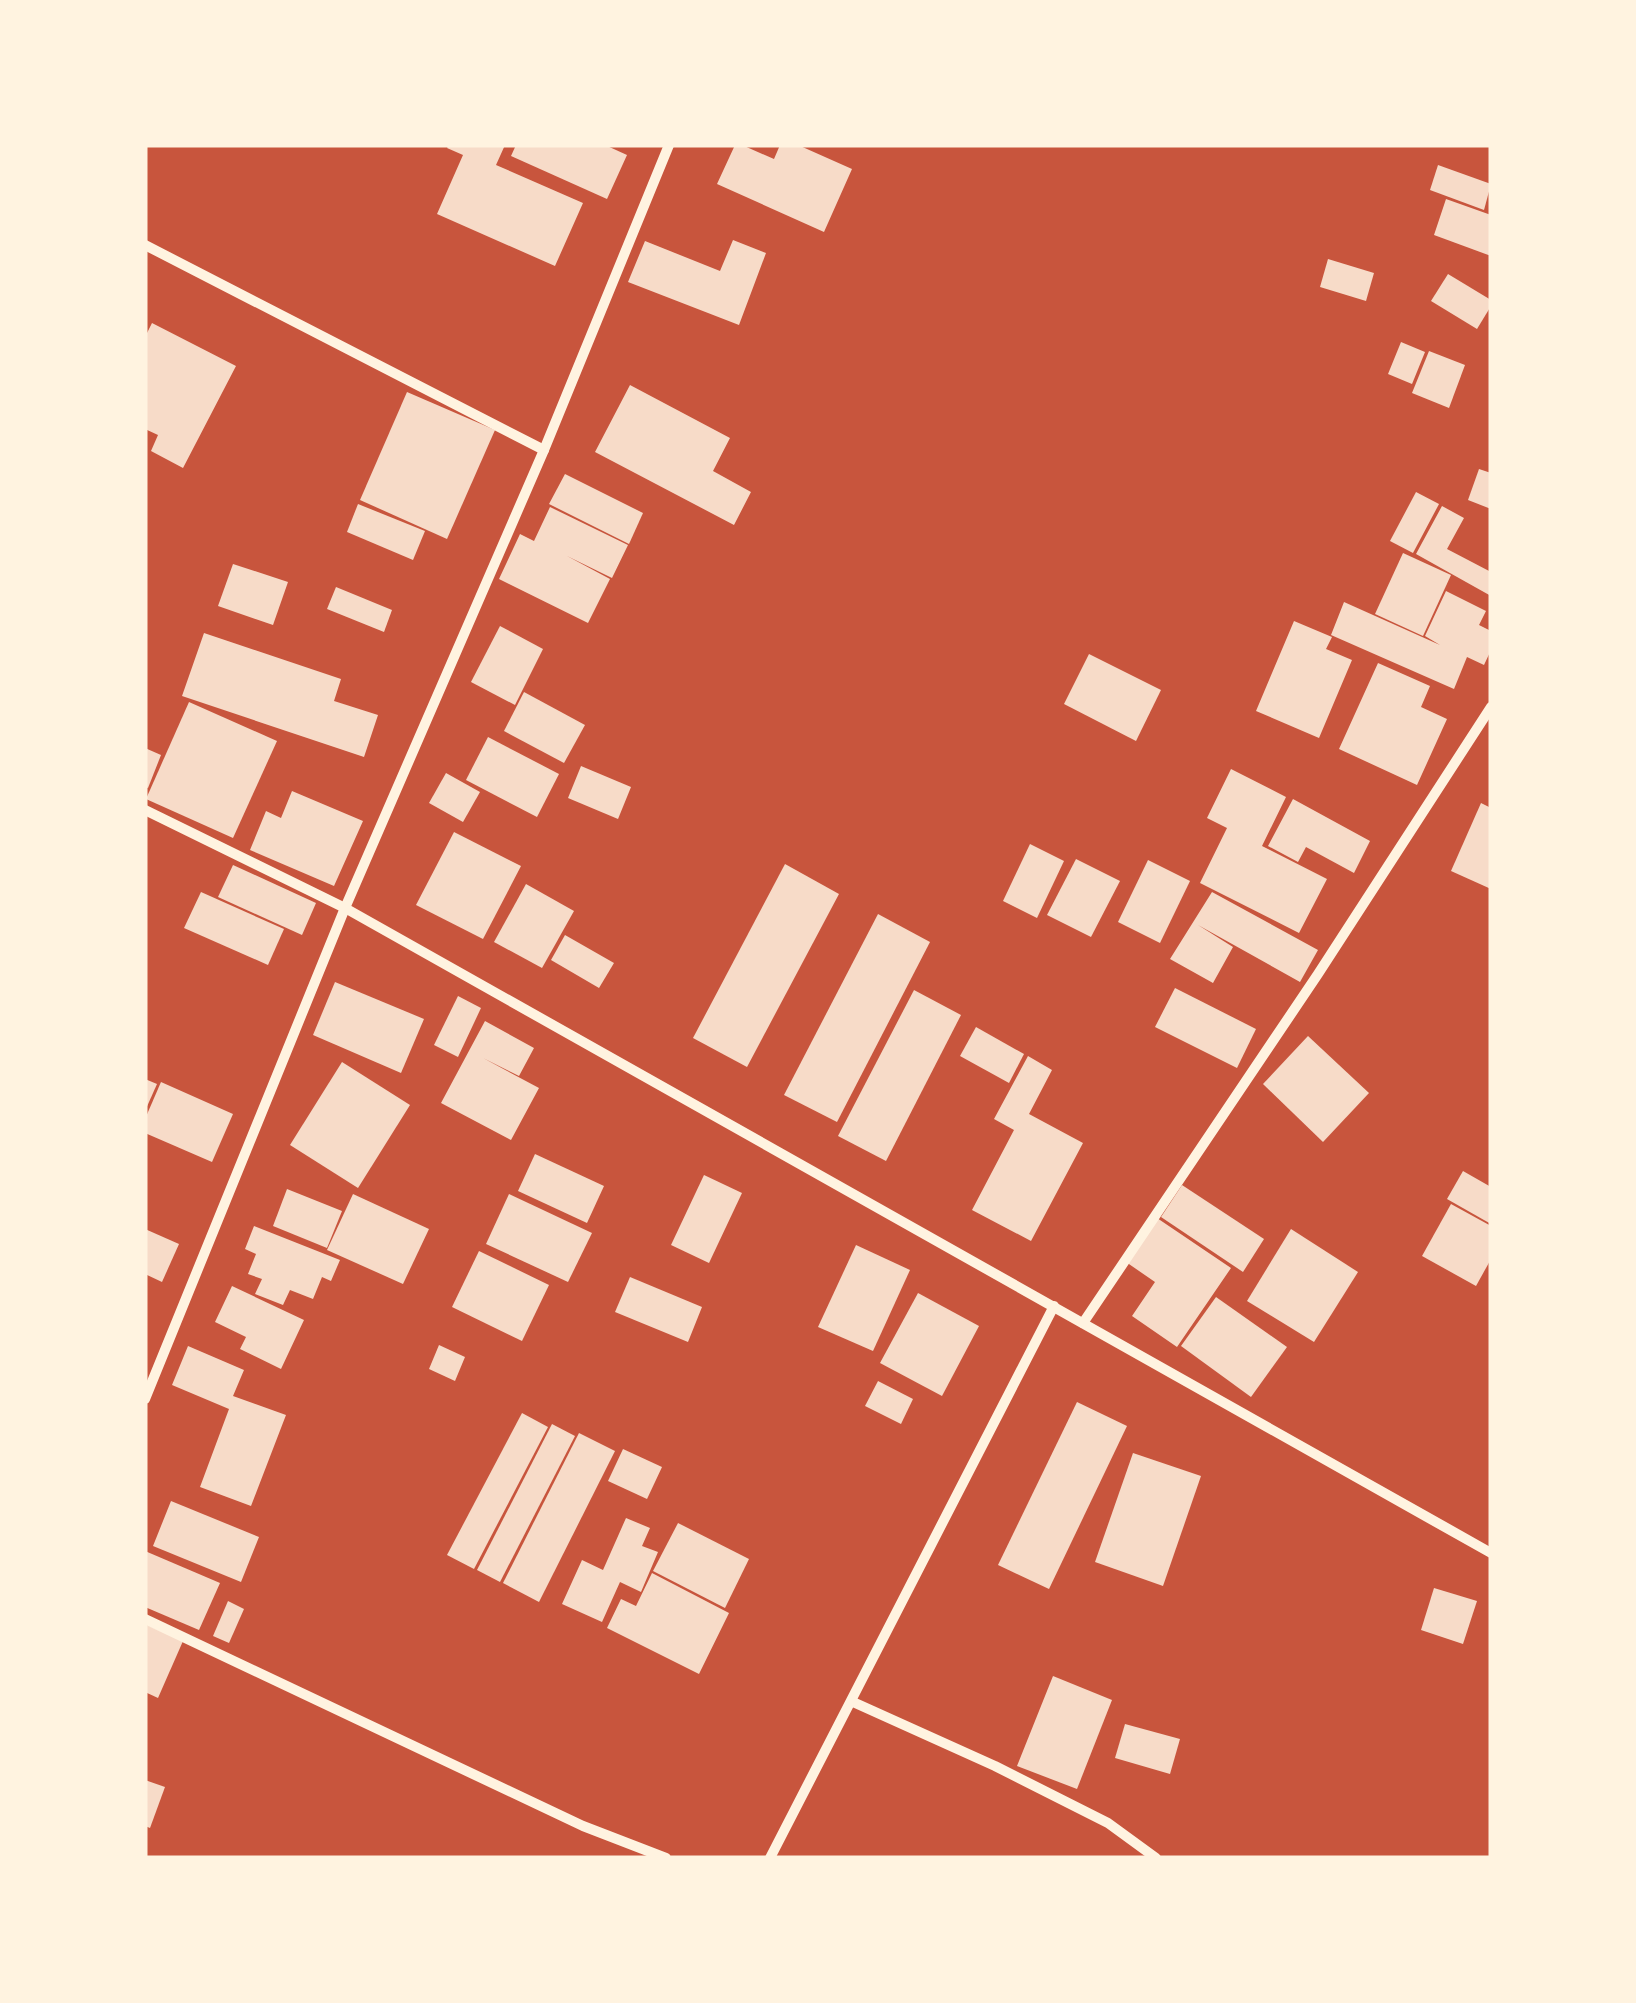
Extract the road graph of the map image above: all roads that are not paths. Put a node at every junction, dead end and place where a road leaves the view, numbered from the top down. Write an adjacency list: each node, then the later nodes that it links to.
1 (669, 145): 3 (street)
2 (145, 244): 3 (street)
3 (544, 450): 6 (street)
4 (1491, 708): 8 (street)
5 (145, 810): 6 (street)
6 (345, 908): 7 (street); 9 (street)
7 (1054, 1306): 8 (street); 12 (street)
8 (1083, 1323): 10 (street)
9 (145, 1399)
10 (1491, 1553)
11 (145, 1618): 13 (street)
12 (853, 1702): 14 (street); 15 (street)
13 (666, 1858)
14 (770, 1858)
15 (1156, 1858)

